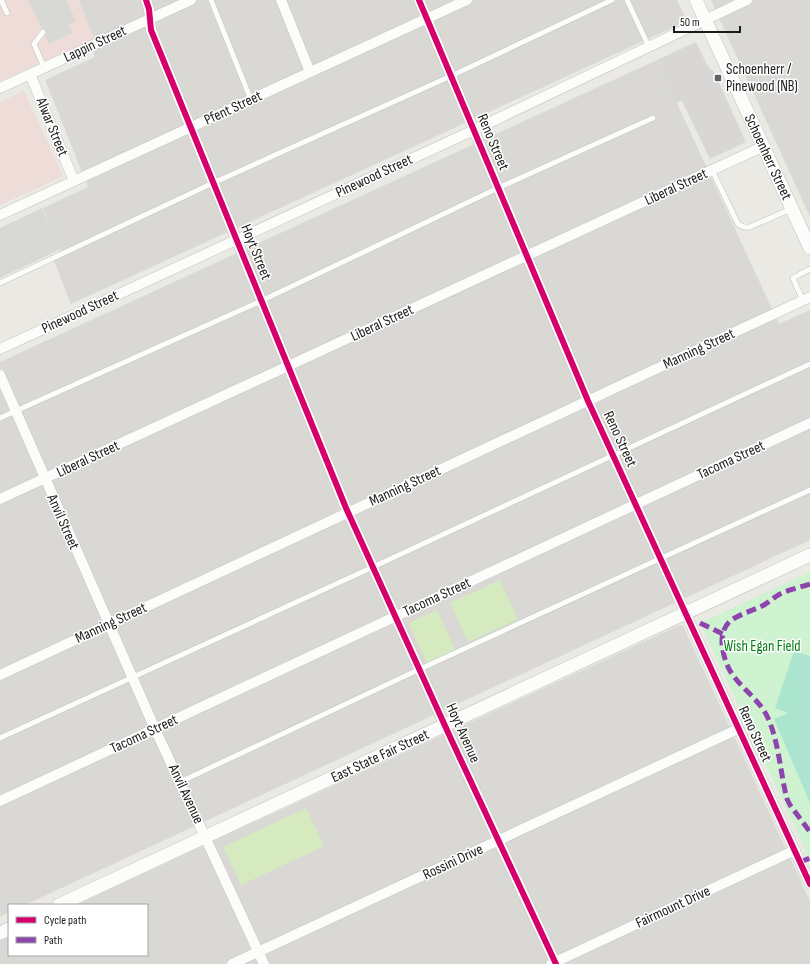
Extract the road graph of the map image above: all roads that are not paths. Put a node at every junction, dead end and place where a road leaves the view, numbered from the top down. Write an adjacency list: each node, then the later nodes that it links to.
1 (1, 0): 12 (lane)
2 (146, 0): 13 (street, Hoyt Street)
3 (191, 0): 13 (street, Lappin Street)
4 (211, 0): 23 (lane)
5 (281, 0): 19 (street)
6 (419, 0): 14 (street, Reno Street)
7 (467, 0): 14 (street, Pfent Street)
8 (612, 0): 21 (lane)
9 (627, 0): 17 (lane)
10 (696, 0): 15 (street, Schoenherr Street)
11 (747, 0): 15 (street, Pinewood Street)
12 (7, 13)
13 (150, 19): 18 (street, Lappin Street); 25 (street, Hoyt Street)
14 (426, 19): 19 (street, Pfent Street); 21 (street, Reno Street)
15 (705, 20): 17 (street, Pinewood Street); 27 (street, Schoenherr Street)
16 (43, 32): 18 (lane)
17 (649, 47): 26 (street, Pinewood Street)
18 (44, 67): 20 (street, Lappin Street)
19 (310, 72): 23 (street, Pfent Street)
20 (30, 74): 22 (street, Lappin Street); 29 (street, Alwar Street)
21 (451, 76): 26 (street, Reno Street); 30 (lane)
22 (0, 88)
23 (251, 100): 25 (street, Pfent Street)
24 (653, 118): 31 (lane)
25 (190, 128): 29 (street, Pfent Street); 30 (street, Hoyt Street)
26 (474, 130): 31 (street, Reno Street); 34 (street, Pinewood Street)
27 (764, 146): 28 (street, Liberal Street); 32 (street, Schoenherr Street)
28 (712, 170): 32 (lane); 36 (street, Liberal Street)
29 (74, 181): 33 (street, Pfent Street)
30 (213, 183): 34 (street, Hoyt Street); 38 (lane)
31 (498, 188): 36 (street, Reno Street); 40 (lane)
32 (792, 208): 35 (street, Schoenherr Street)
33 (0, 215)
34 (236, 239): 40 (street, Hoyt Street); 41 (street, Pinewood Street)
35 (809, 244)
36 (527, 256): 43 (street, Liberal Street); 45 (street, Reno Street)
37 (810, 269): 39 (lane)
38 (0, 283)
39 (807, 299): 45 (street, Manning Street)
40 (261, 301): 43 (street, Hoyt Street); 46 (lane)
41 (0, 349)
42 (810, 364): 49 (lane)
43 (288, 366): 50 (street, Liberal Street); 54 (street, Hoyt Street)
44 (0, 375): 46 (street, Anvil Street)
45 (588, 401): 49 (street, Reno Street); 54 (street, Manning Street)
46 (15, 411): 47 (lane); 50 (street, Anvil Street)
47 (0, 418)
48 (810, 423): 53 (street, Tacoma Street)
49 (613, 455): 53 (street, Reno Street); 57 (lane)
50 (44, 479): 52 (street, Liberal Street); 60 (street, Anvil Street)
51 (810, 490): 56 (lane)
52 (0, 499)
53 (636, 504): 56 (street, Reno Street); 59 (street, Tacoma Street)
54 (348, 513): 57 (street, Hoyt Avenue); 60 (street, Manning Street)
55 (810, 556): 58 (street, East State Fair Street)
56 (661, 559): 58 (street, Reno Street); 61 (lane)
57 (373, 567): 59 (street, Hoyt Avenue); 63 (lane)
58 (685, 613): 64 (street, East State Fair Street); 66 (street, Reno Street)
59 (395, 616): 61 (street, Hoyt Avenue); 65 (street, Tacoma Street)
60 (108, 624): 62 (street, Manning Street); 63 (street, Anvil Avenue)
61 (420, 669): 64 (street, Hoyt Avenue); 68 (lane)
62 (0, 675)
63 (132, 678): 65 (street, Anvil Avenue); 67 (lane)
64 (445, 726): 70 (street, East State Fair Street); 71 (street, Hoyt Avenue)
65 (155, 729): 68 (street, Anvil Avenue); 69 (street, Tacoma Street)
66 (738, 729): 71 (street, Rossini Drive); 72 (street, Reno Street)
67 (0, 738)
68 (180, 782): 70 (street, Anvil Avenue)
69 (0, 801)
70 (206, 837): 74 (street, East State Fair Street); 75 (street, Anvil Avenue)
71 (499, 840): 75 (street, Rossini Drive); 76 (street, Hoyt Avenue)
72 (794, 850): 73 (street, Reno Street); 76 (street, Fairmount Drive)
73 (810, 884)
74 (61, 904)
75 (258, 952): 77 (street, Rossini Drive); 78 (street, Anvil Avenue)
76 (554, 963)
77 (232, 964)
78 (264, 964)

